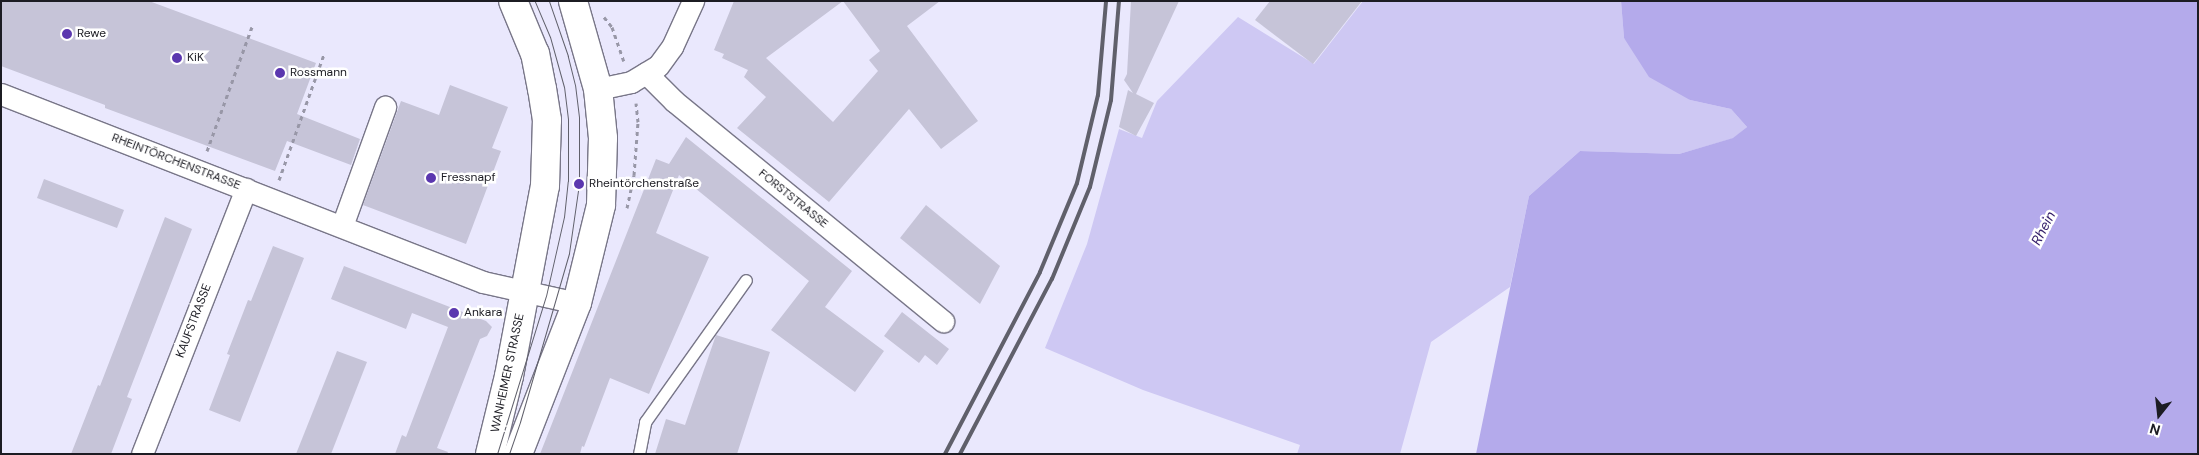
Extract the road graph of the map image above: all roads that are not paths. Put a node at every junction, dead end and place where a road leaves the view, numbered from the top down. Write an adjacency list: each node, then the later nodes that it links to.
1 (514, 1): 11 (street)
2 (574, 1): 5 (street)
3 (693, 1): 4 (street)
4 (646, 74): 5 (street); 13 (street, FORSTSTRASSE)
5 (598, 90): 12 (street)
6 (1, 94): 8 (street, RHEINTÖRCHENSTRASSE)
7 (385, 107): 9 (street)
8 (246, 189): 9 (street, RHEINTÖRCHENSTRASSE); 14 (street, KAUFSTRASSE)
9 (342, 226): 11 (street, RHEINTÖRCHENSTRASSE)
10 (746, 280): 17 (lane)
11 (525, 292): 12 (street, RHEINTÖRCHENSTRASSE); 15 (street, WANHEIMER STRASSE)
12 (577, 303): 16 (street)
13 (943, 321)
14 (142, 454)
15 (490, 454)
16 (518, 454)
17 (639, 454)

